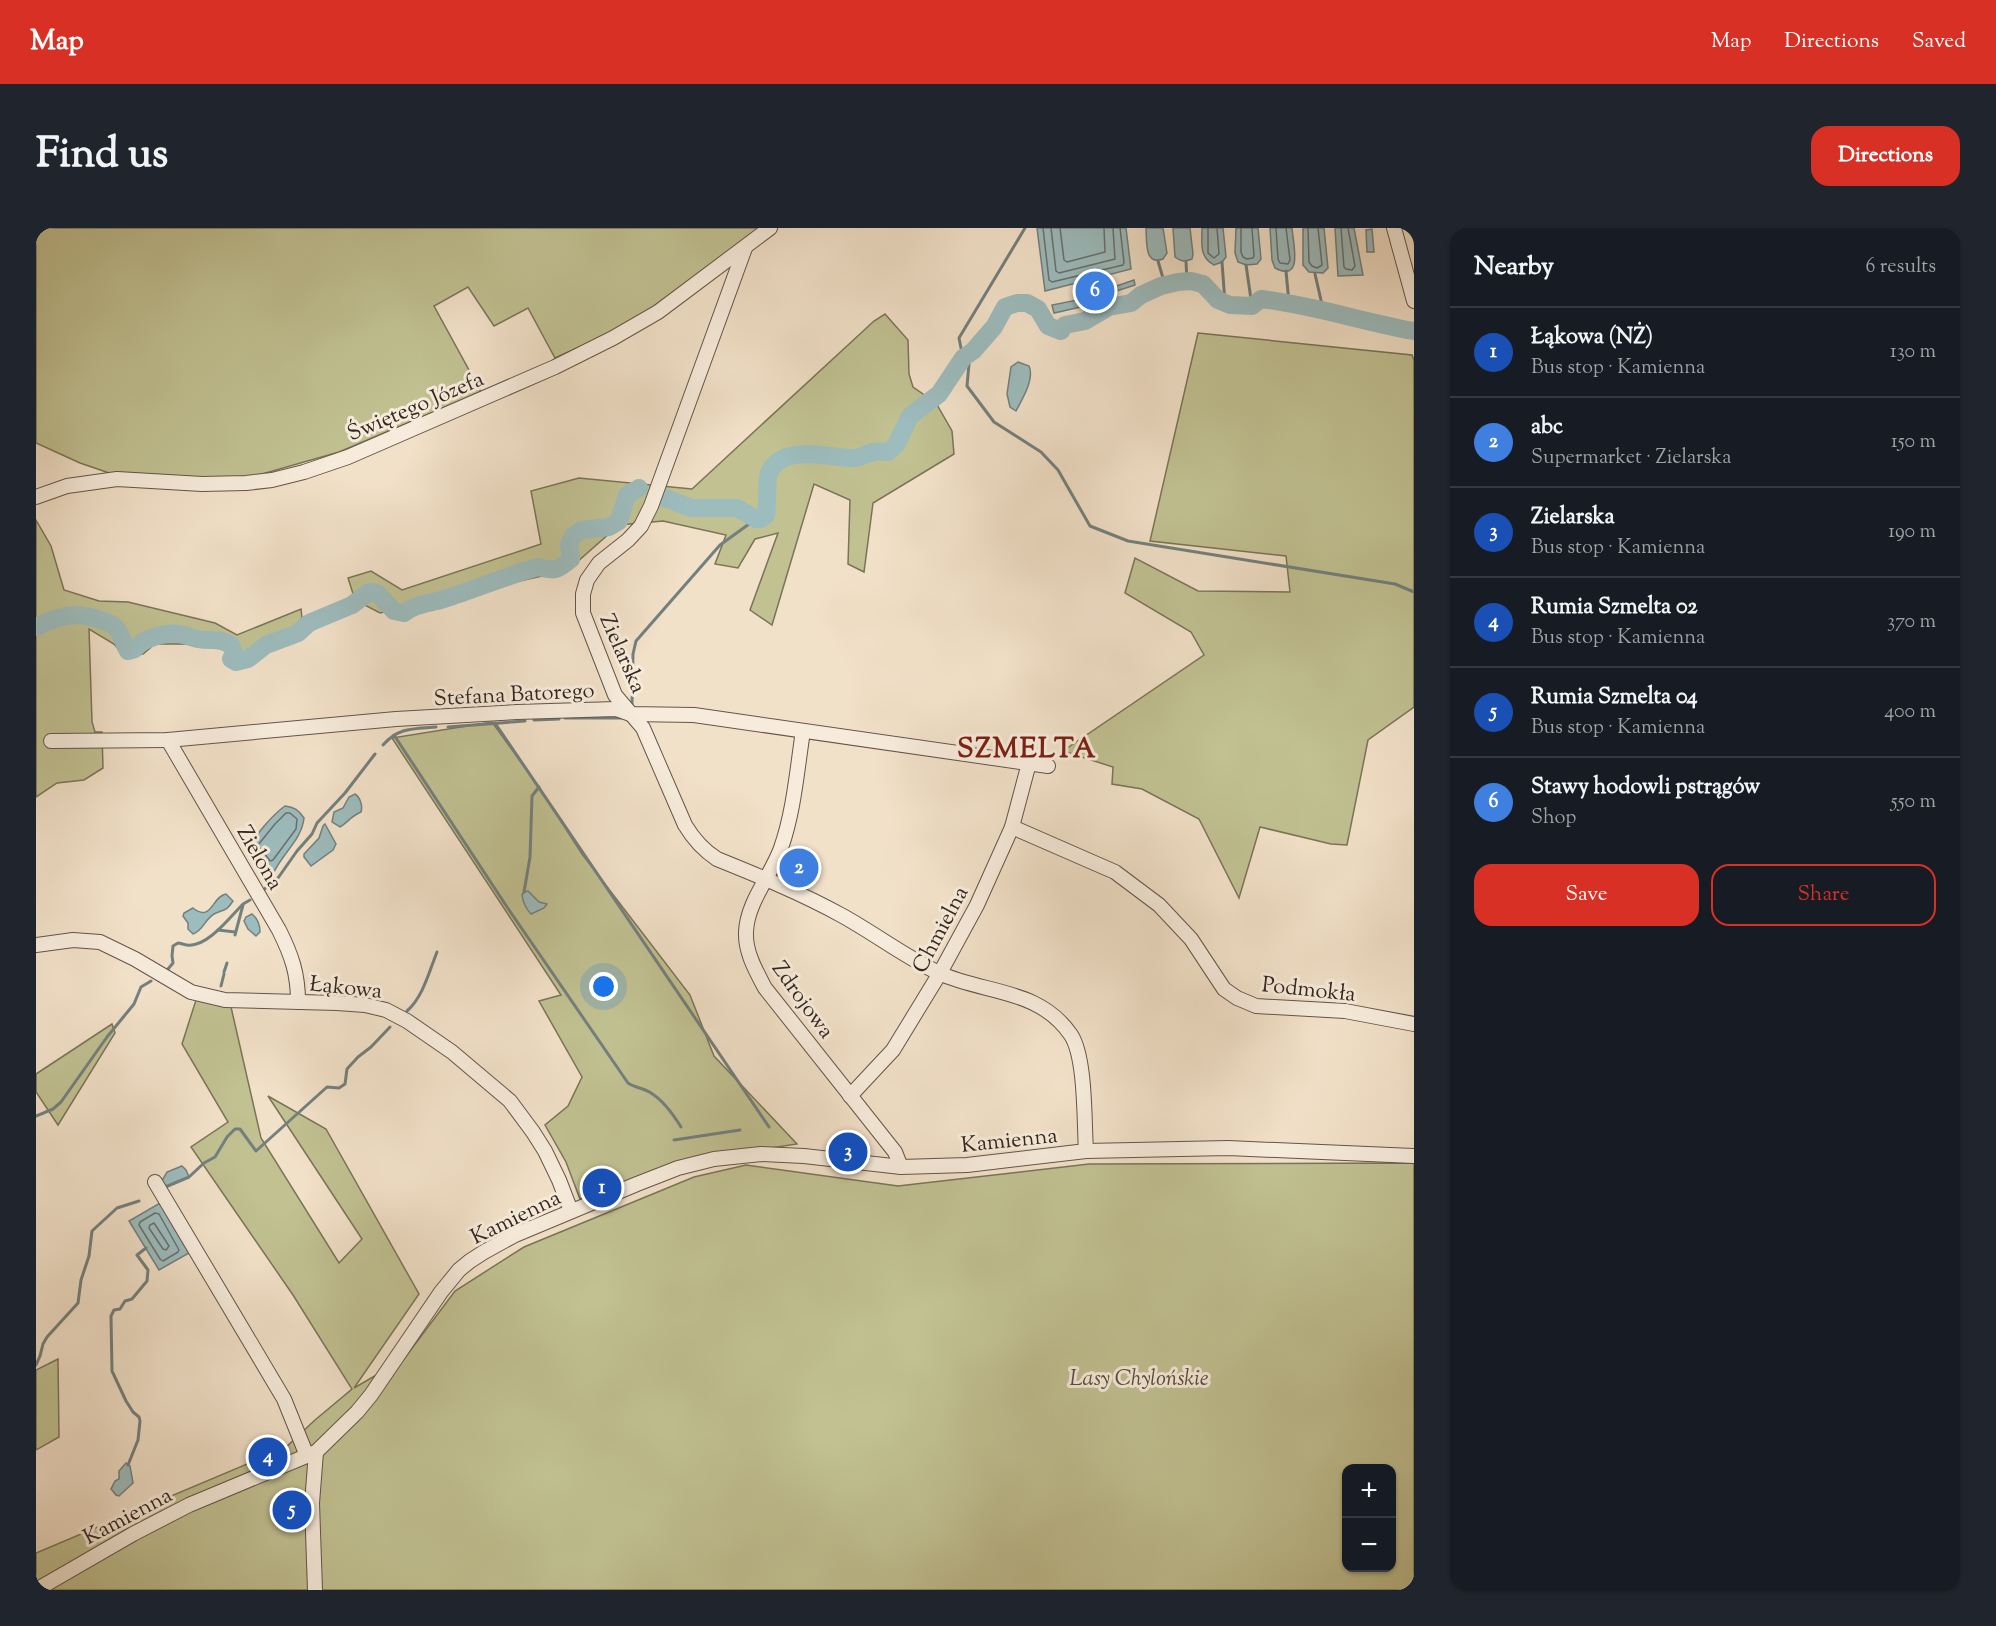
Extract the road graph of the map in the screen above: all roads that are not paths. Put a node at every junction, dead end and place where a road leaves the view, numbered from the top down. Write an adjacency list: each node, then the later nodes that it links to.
1 (770, 228): 3 (street, Świętego Józefa)
2 (1394, 228): 4 (street)
3 (745, 248): 5 (street, Świętego Józefa); 6 (street, Zielarska)
4 (1414, 302)
5 (36, 496)
6 (630, 714): 7 (street, Stefana Batorego); 8 (street, Stefana Batorego); 13 (street, Zielarska)
7 (803, 731): 10 (street, Stefana Batorego); 13 (street, Zdrojowa)
8 (168, 740): 9 (street, Stefana Batorego); 16 (street, Zielona)
9 (51, 741)
10 (1029, 763): 11 (street, Stefana Batorego); 12 (street, Chmielna)
11 (1048, 766)
12 (1012, 827): 15 (street, Chmielna); 17 (street, Podmokła)
13 (766, 879): 15 (street, Zielarska); 18 (street, Zdrojowa)
14 (36, 945): 16 (street, Łąkowa)
15 (940, 973): 18 (street, Chmielna); 19 (street, Zielarska)
16 (298, 1002): 23 (street, Łąkowa)
17 (1414, 1024)
18 (850, 1096): 21 (street, Zdrojowa)
19 (1086, 1151): 20 (street, Kamienna); 21 (street, Kamienna)
20 (1414, 1156)
21 (901, 1167): 23 (street, Kamienna)
22 (155, 1182): 24 (street)
23 (570, 1211): 24 (street, Kamienna)
24 (311, 1454): 25 (street, Kamienna); 26 (street)
25 (36, 1590)
26 (315, 1590)

